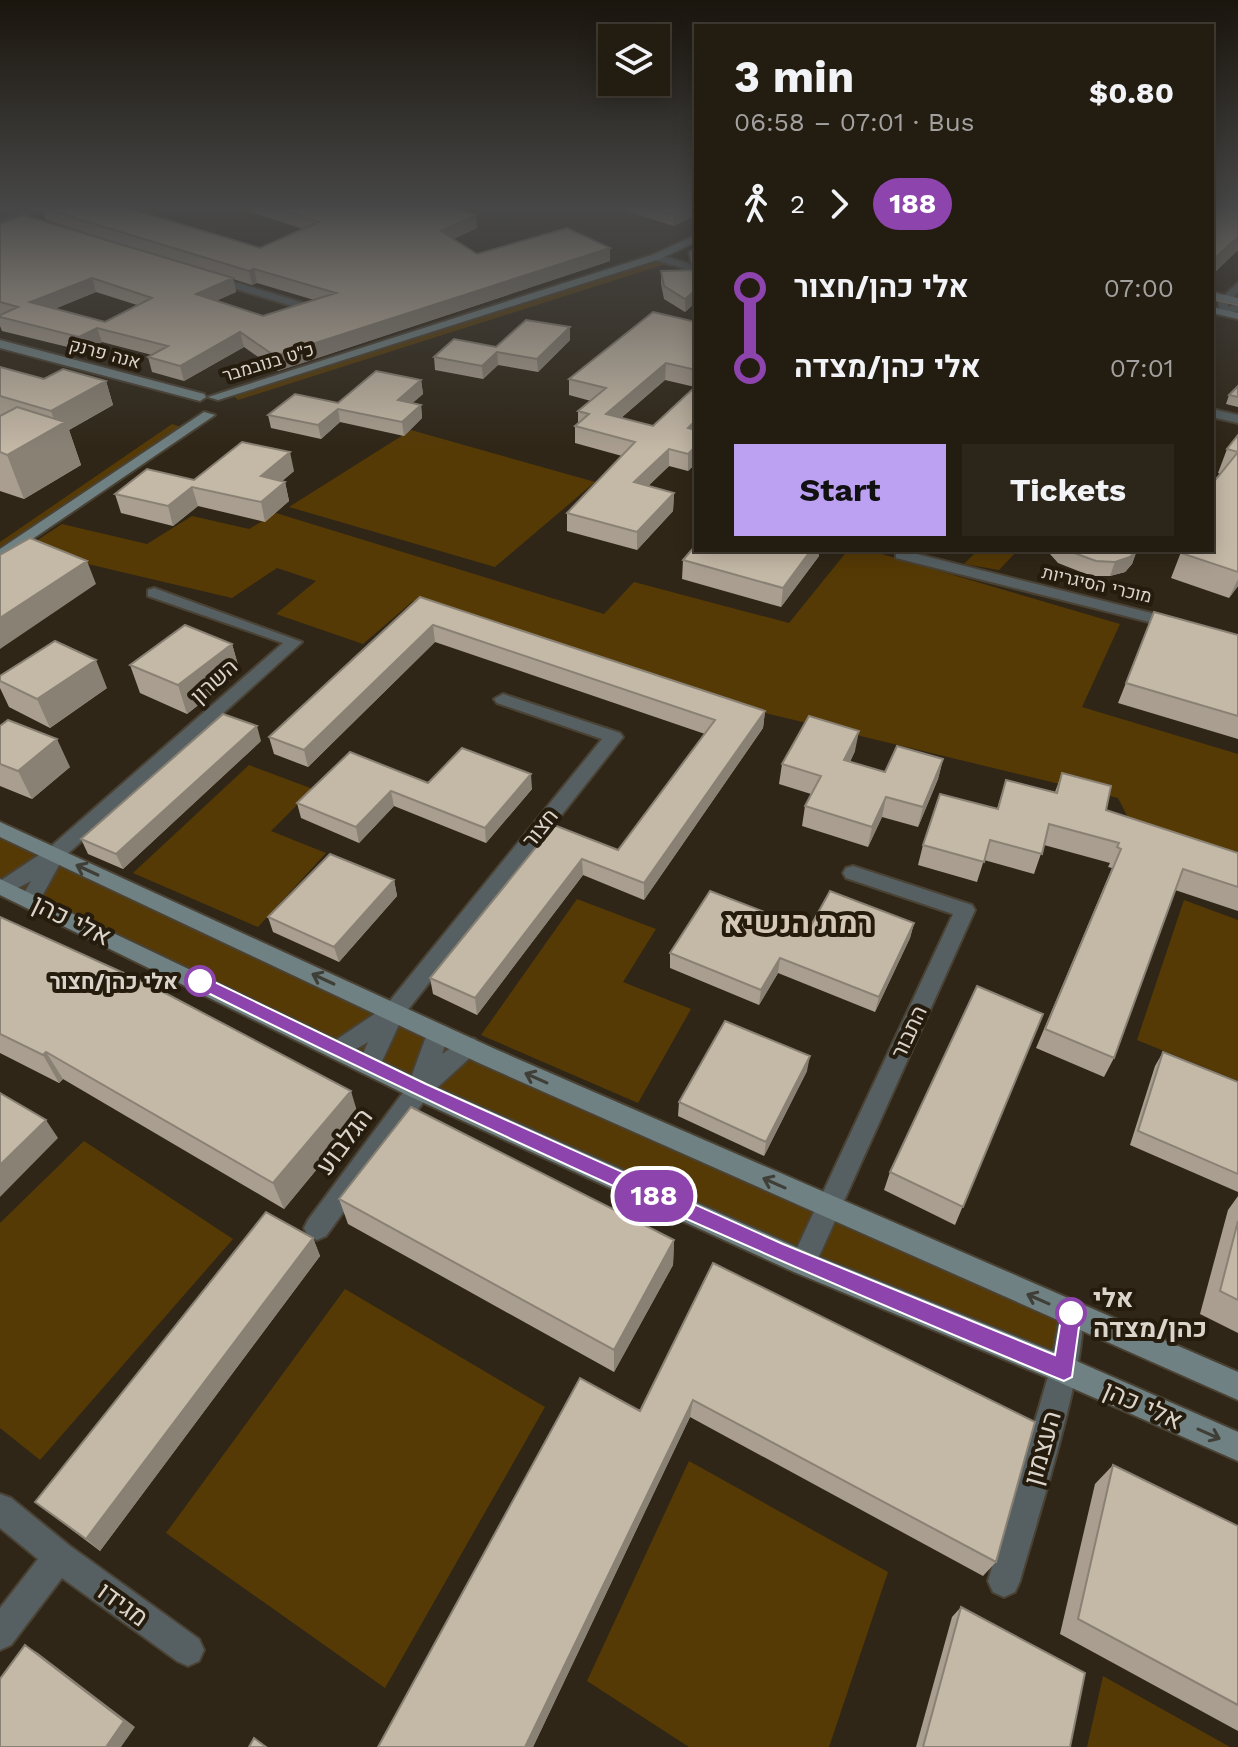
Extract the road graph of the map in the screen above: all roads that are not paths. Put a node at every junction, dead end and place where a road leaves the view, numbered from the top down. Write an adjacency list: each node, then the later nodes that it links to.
1 (242, 288): 8 (street)
2 (558, 288): 14 (street, כ"ט בנובמבר)
3 (592, 288): 16 (street, כ"ט בנובמבר)
4 (1236, 288): 6 (street)
5 (1214, 295): 6 (street)
6 (1225, 298): 7 (street); 10 (street)
7 (1238, 301)
8 (303, 306)
9 (1238, 307): 10 (street)
10 (1218, 311): 11 (street)
11 (1238, 316)
12 (0, 344): 14 (street, אנה פרנק)
13 (0, 356): 15 (street, אנה פרנק)
14 (207, 397): 15 (street, כ"ט בנובמבר); 16 (street)
15 (182, 411): 16 (street, אנה פרנק); 19 (street)
16 (215, 412): 21 (street, כ"ט בנובמבר)
17 (1214, 413): 18 (street)
18 (1238, 419)
19 (0, 542)
20 (901, 555): 23 (street, מוכרי הסיגריות)
21 (0, 556)
22 (154, 593): 26 (street, השרון)
23 (1194, 628)
24 (503, 699): 30 (street, חצור)
25 (3, 834): 26 (street)
26 (55, 854): 28 (street, השרון); 29 (street, השרון); 30 (street, one-way to 26)
27 (853, 873): 36 (street, התבור)
28 (2, 887): 29 (street, אלי כהן)
29 (30, 900): 33 (street, אלי כהן)
30 (394, 1011): 31 (street); 33 (street, חצור); 34 (street, חצור)
31 (438, 1034): 32 (street); 35 (street, הגלבוע)
32 (467, 1046): 35 (street, הגלבוע); 36 (street, one-way to 32)
33 (341, 1049): 34 (street, אלי כהן)
34 (369, 1065): 35 (street, אלי כהן)
35 (419, 1090): 37 (street, הגלבוע); 38 (street, אלי כהן)
36 (828, 1207): 38 (street, התבור); 39 (street, one-way to 36)
37 (317, 1228)
38 (803, 1263): 40 (street, אלי כהן)
39 (1071, 1313): 40 (street, העצמון); 41 (street)
40 (1064, 1370): 42 (street, אלי כהן, one-way to 42); 45 (street, העצמון)
41 (1238, 1386)
42 (1238, 1447)
43 (0, 1509): 44 (street, מגידו)
44 (59, 1557): 46 (street); 47 (street, מגידו)
45 (1004, 1581)
46 (0, 1634)
47 (188, 1650)

